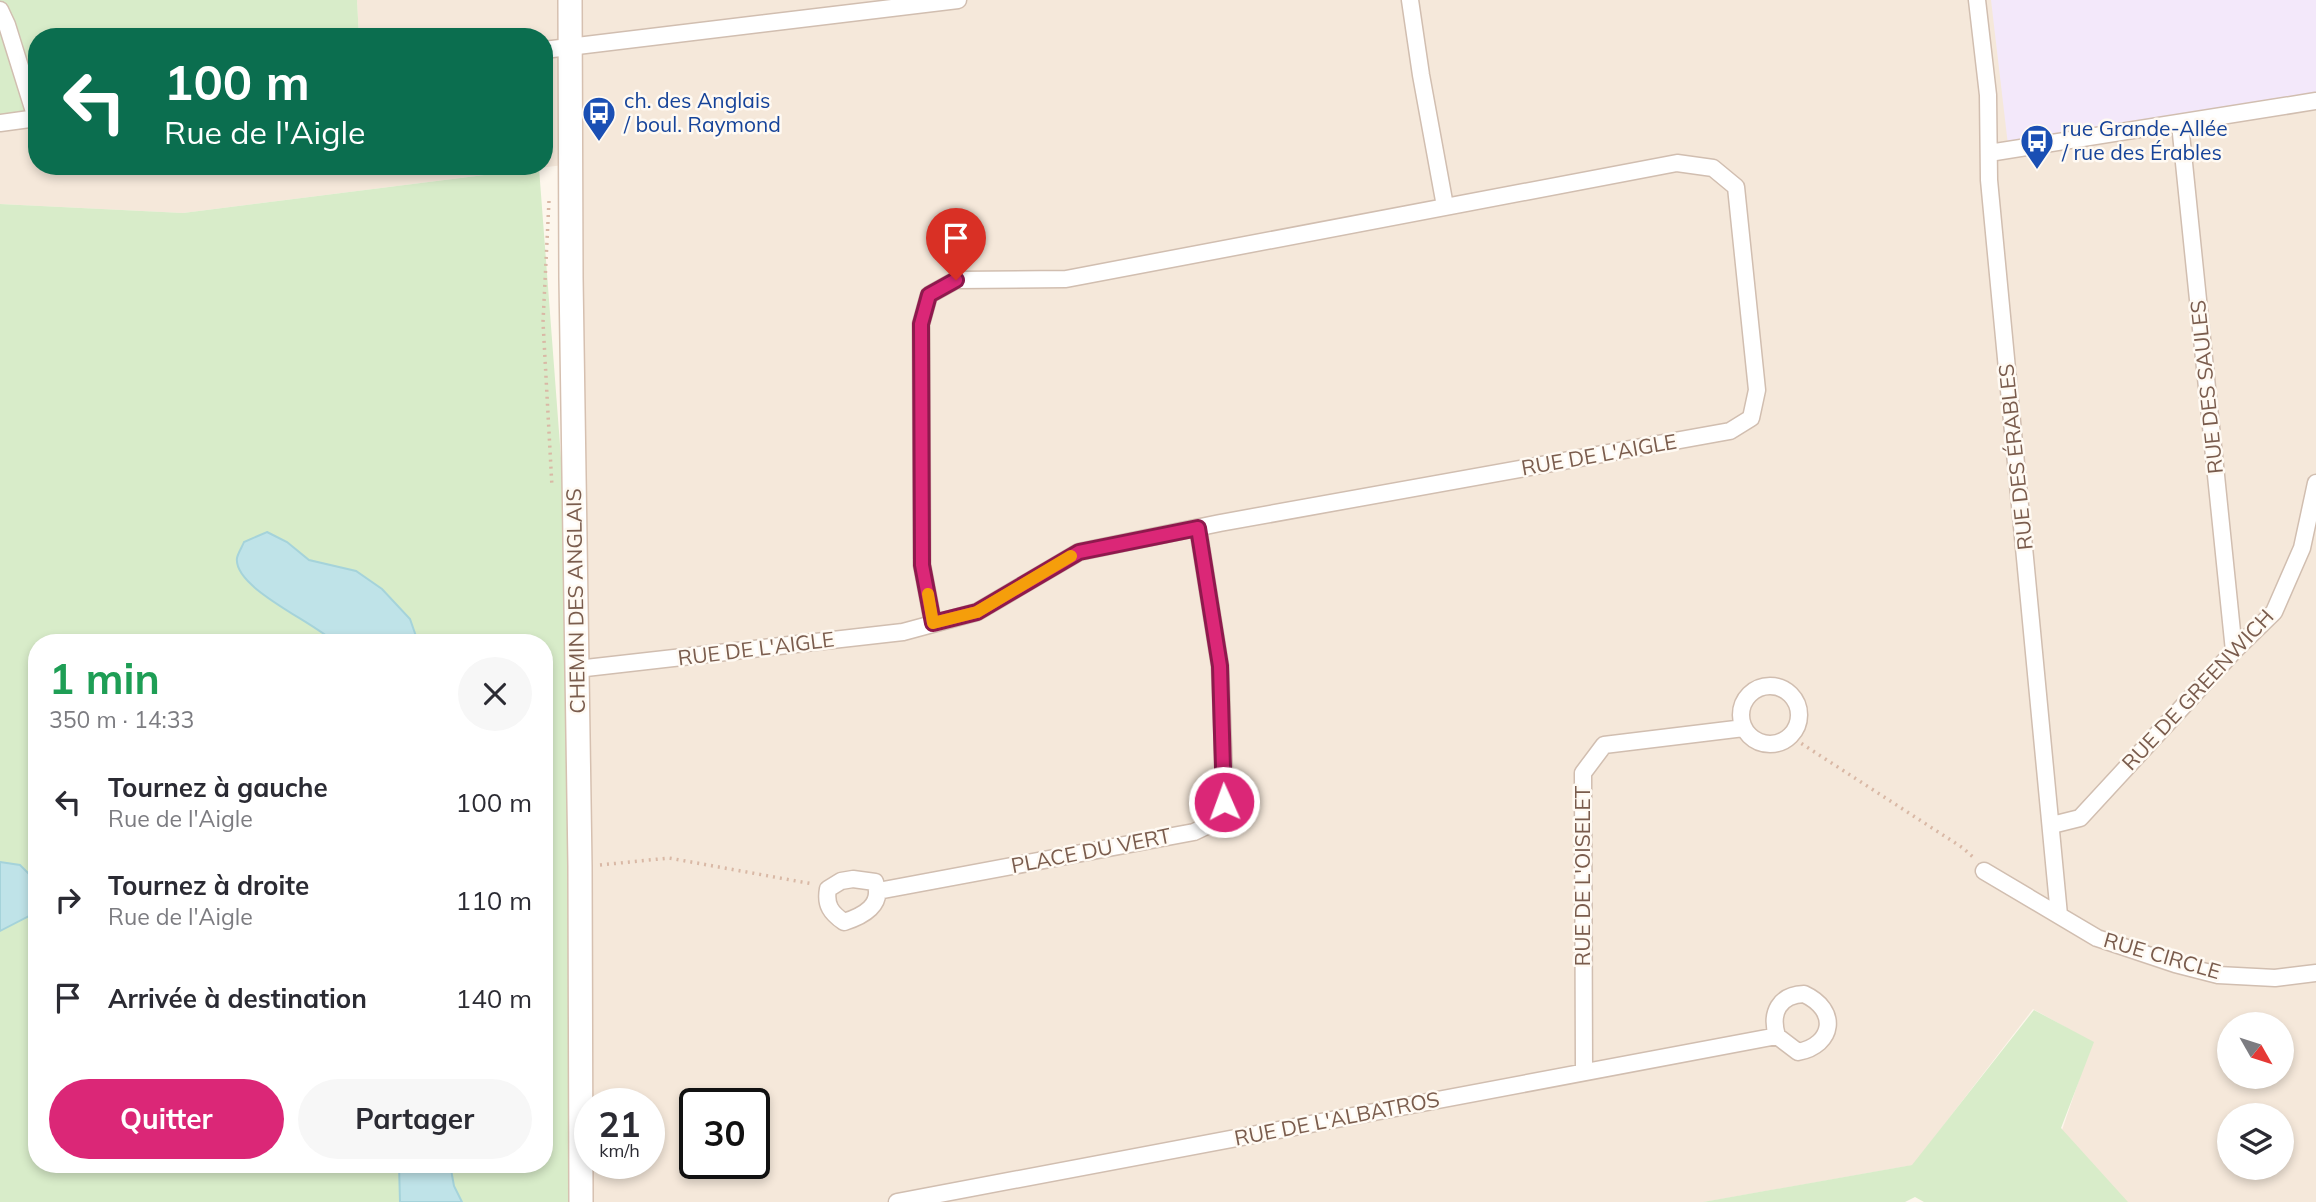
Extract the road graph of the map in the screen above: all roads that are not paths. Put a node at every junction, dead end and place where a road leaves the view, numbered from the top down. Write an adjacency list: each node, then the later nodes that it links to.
1 (570, 0): 6 (street, CHEMIN DES ANGLAIS)
2 (958, 0): 6 (street)
3 (1410, 0): 14 (street)
4 (1977, 0): 13 (street, RUE DES ÉRABLES)
5 (0, 10): 8 (street)
6 (571, 46): 7 (street); 19 (street, CHEMIN DES ANGLAIS)
7 (553, 49)
8 (28, 92)
9 (2316, 102): 12 (street)
10 (28, 119): 11 (street)
11 (0, 123)
12 (2180, 124): 13 (street); 18 (street, RUE DES SAULES)
13 (1989, 153): 21 (street, RUE DES ÉRABLES)
14 (1445, 206): 16 (street, RUE DE L'AIGLE); 17 (street, RUE DE L'AIGLE)
15 (2316, 483): 18 (street, RUE DE GREENWICH)
16 (1198, 528): 17 (street, RUE DE L'AIGLE); 23 (street, PLACE DU VERT)
17 (933, 623): 19 (street, RUE DE L'AIGLE)
18 (2234, 651): 21 (street, RUE DE GREENWICH)
19 (577, 669): 28 (street, CHEMIN DES ANGLAIS)
20 (1744, 728): 20 (street); 27 (street, RUE DE L'OISELET)
21 (2052, 825): 24 (street, RUE DES ÉRABLES)
22 (1984, 871): 24 (street, RUE CIRCLE)
23 (878, 891)
24 (2059, 915): 25 (street, RUE CIRCLE)
25 (2316, 973)
26 (1777, 1036): 27 (street, RUE DE L'ALBATROS)
27 (1584, 1071): 29 (street, RUE DE L'ALBATROS)
28 (581, 1202)
29 (897, 1202)

